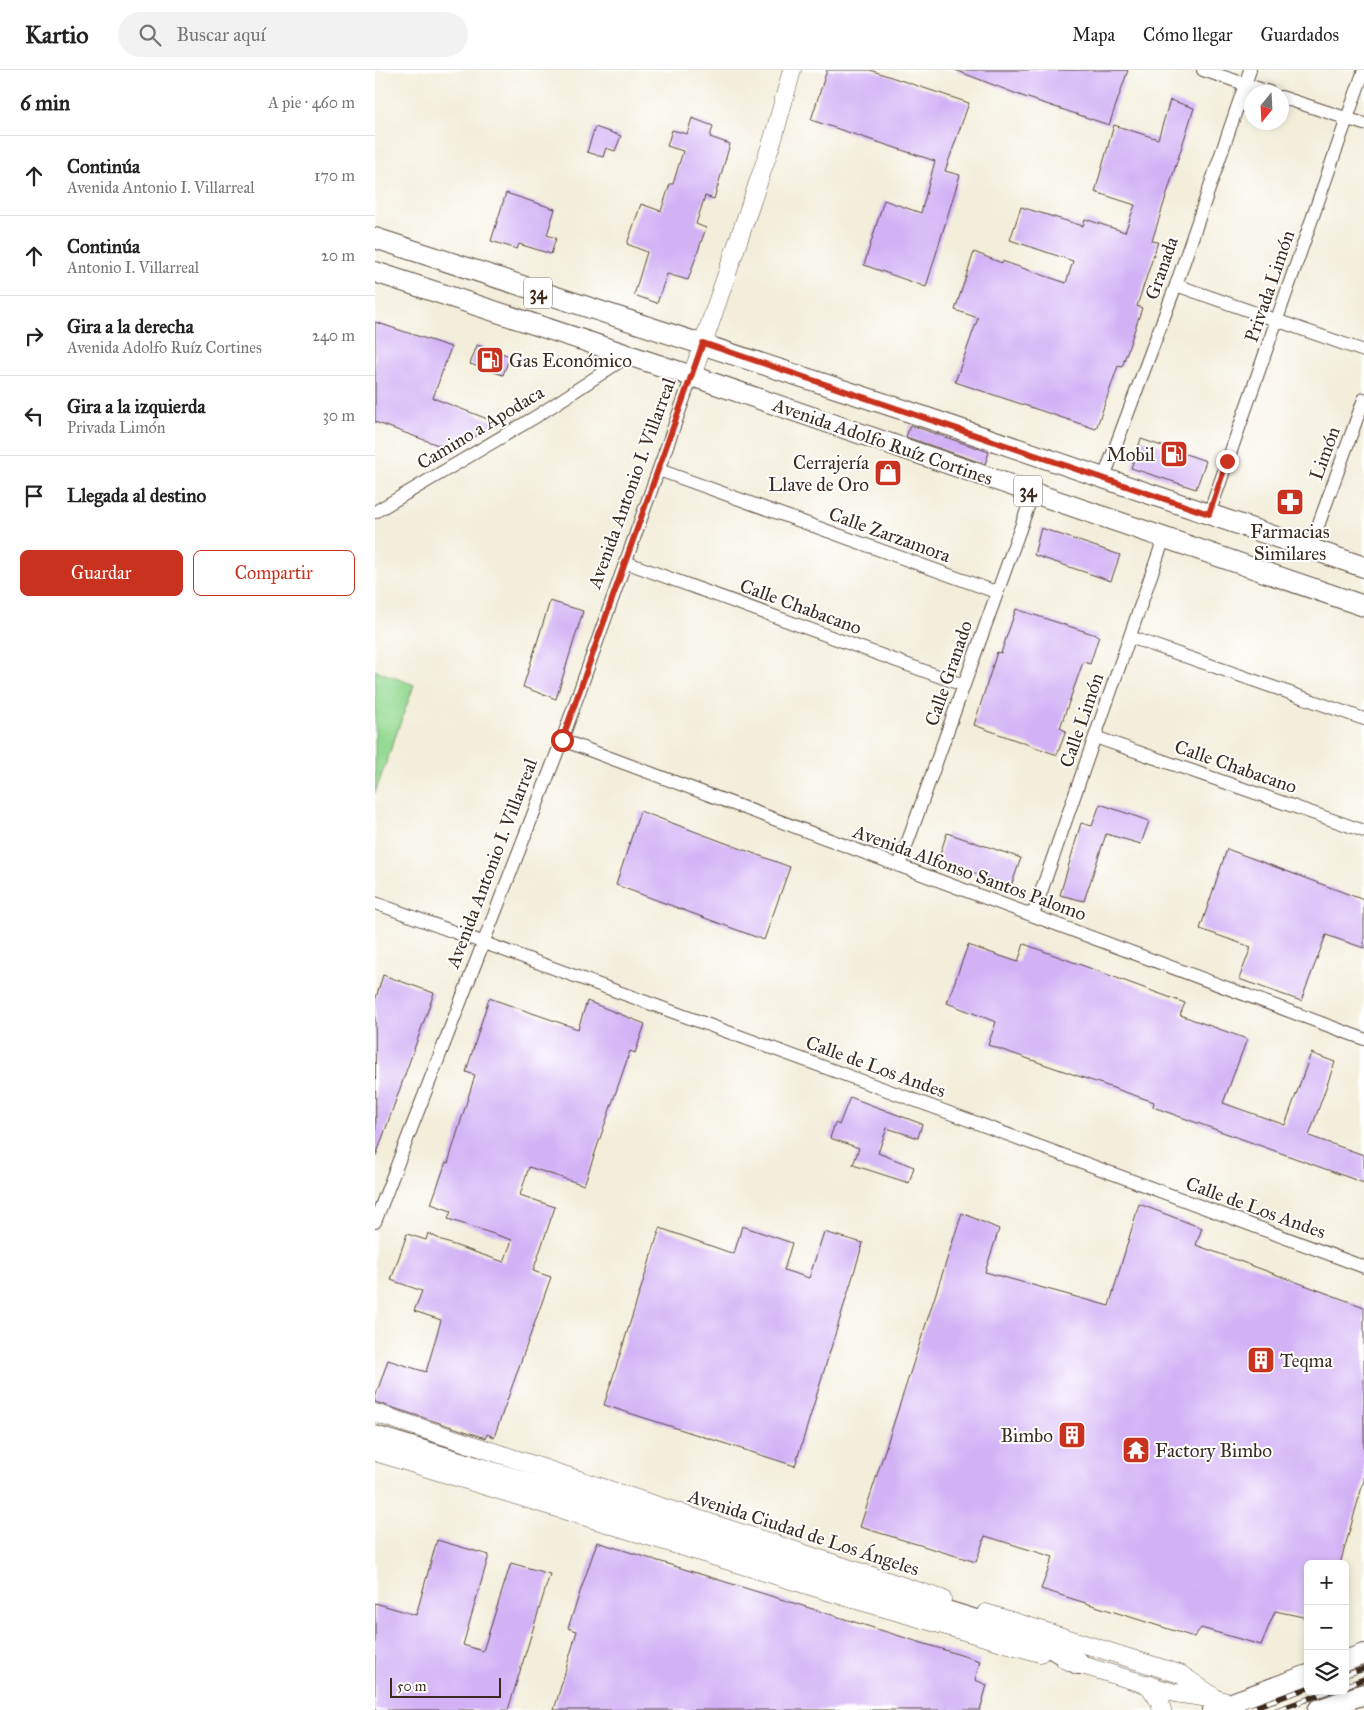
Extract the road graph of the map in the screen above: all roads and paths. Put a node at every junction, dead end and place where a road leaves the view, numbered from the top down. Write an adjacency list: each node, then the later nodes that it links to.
1 (792, 70): 14 (main road)
2 (1203, 70): 5 (street)
3 (1250, 70): 5 (street, Granada)
4 (1364, 70): 8 (street, Privada Limón)
5 (1245, 85)
6 (1244, 88): 12 (street, Granada)
7 (1289, 100): 8 (street)
8 (1347, 118): 9 (street); 13 (street, Privada Limón)
9 (1364, 124)
10 (375, 238): 14 (main road, 34)
11 (375, 272): 16 (main road, 34)
12 (1176, 285): 13 (street); 20 (street, Granada)
13 (1277, 320): 15 (street); 23 (street, Privada Limón)
14 (703, 343): 17 (main road); 20 (main road, Avenida Adolfo Ruíz Cortines / 34)
15 (1364, 351)
16 (628, 356): 17 (main road, Avenida Adolfo Ruíz Cortines / 34); 22 (street, Camino a Apodaca)
17 (692, 376): 19 (street, Avenida Antonio I. Villarreal); 21 (main road, Avenida Adolfo Ruíz Cortines / 34)
18 (1364, 399): 25 (street, Limón)
19 (659, 470): 26 (street, Avenida Antonio I. Villarreal); 28 (street, Calle Zarzamora)
20 (1104, 477): 23 (main road, Avenida Adolfo Ruíz Cortines / 34)
21 (1033, 493): 24 (main road, Avenida Adolfo Ruíz Cortines / 34); 28 (street, Calle Granado)
22 (375, 512)
23 (1209, 514): 25 (main road, Avenida Adolfo Ruíz Cortines / 34)
24 (1164, 538): 29 (main road, Avenida Adolfo Ruíz Cortines / 34); 30 (street, Calle Limón)
25 (1310, 548): 27 (main road, Avenida Adolfo Ruíz Cortines / 34)
26 (625, 562): 31 (street, Calle Chabacano); 34 (street, Avenida Antonio I. Villarreal)
27 (1364, 567)
28 (996, 592): 31 (street, Calle Granado)
29 (1364, 606)
30 (1129, 637): 32 (street); 33 (street, Calle Limón)
31 (963, 685): 36 (street, Calle Granado)
32 (1364, 719)
33 (1095, 737): 35 (street, Calle Chabacano); 38 (street, Calle Limón)
34 (562, 740): 36 (street, Avenida Alfonso Santos Palomo); 39 (street, Avenida Antonio I. Villarreal)
35 (1364, 831)
36 (899, 866): 38 (street, Avenida Alfonso Santos Palomo)
37 (375, 903): 39 (street, Calle de Los Andes)
38 (1033, 915): 40 (street, Avenida Alfonso Santos Palomo)
39 (483, 942): 41 (street, Avenida Antonio I. Villarreal); 42 (street, Calle de Los Andes)
40 (1364, 1039)
41 (375, 1222)
42 (1364, 1267)
43 (375, 1413): 52 (main road, Avenida Ciudad de Los Ángeles)
44 (375, 1437): 48 (highway)
45 (375, 1452): 48 (main road, Avenida Ciudad de Los Ángeles)
46 (1364, 1654): 47 (main road)
47 (1349, 1660)
48 (1078, 1663): 50 (main road, Avenida Ciudad de Los Ángeles)
49 (1304, 1676): 52 (main road)
50 (1148, 1684): 52 (main road, Avenida Ciudad de Los Ángeles); 53 (main road)
51 (1364, 1694): 55 (main road)
52 (1220, 1704): 54 (main road, Avenida Ciudad de Los Ángeles)
53 (1162, 1710)
54 (1254, 1710)
55 (1319, 1710)

